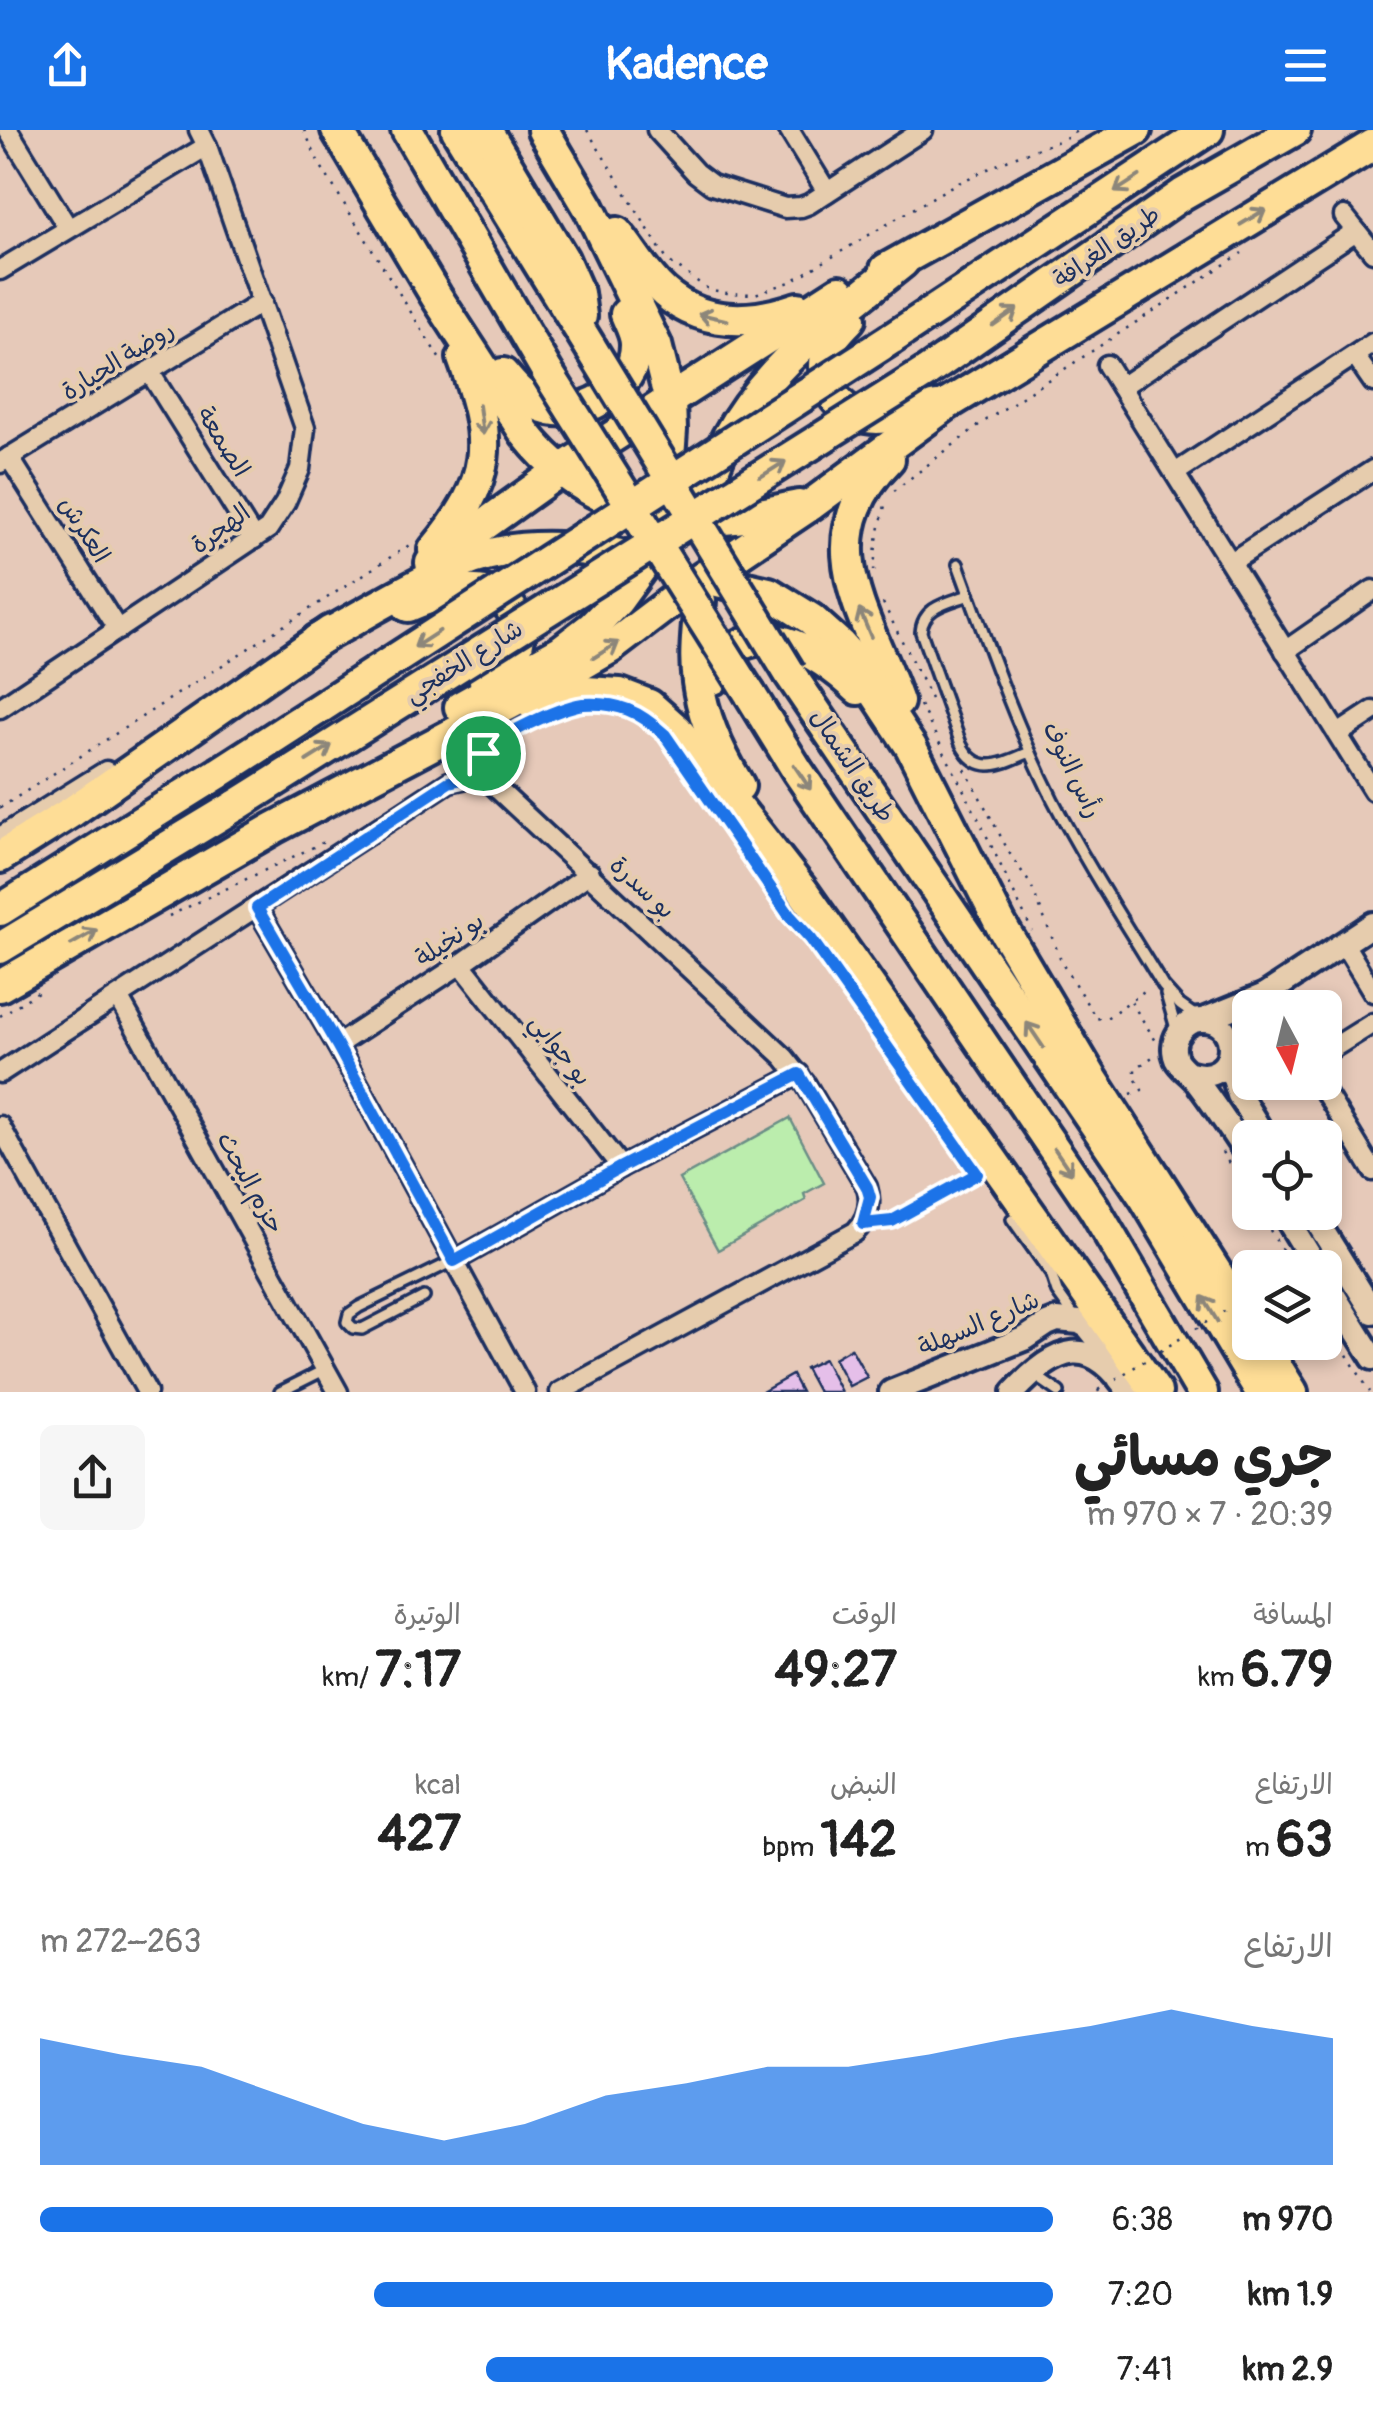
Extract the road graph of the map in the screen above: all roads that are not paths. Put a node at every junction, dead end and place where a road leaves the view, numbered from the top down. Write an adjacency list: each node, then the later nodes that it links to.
1 (8, 130): 17 (street)
2 (337, 130): 22 (highway)
3 (406, 130): 120 (highway, طريق الشمال, one-way to 120, bridge)
4 (456, 130): 25 (highway, طريق الشمال)
5 (486, 130): 25 (highway)
6 (542, 130): 16 (highway)
7 (657, 130): 15 (street)
8 (789, 130): 15 (street)
9 (1136, 130): 19 (highway)
10 (1208, 130): 24 (highway, طريق الغرافة, one-way to 24)
11 (1295, 130): 30 (highway, طريق الغرافة, one-way to 11)
12 (917, 132): 15 (street)
13 (203, 138): 17 (street); 23 (street, الهجرة)
14 (1373, 145): 34 (highway, one-way to 14)
15 (827, 192)
16 (588, 208): 21 (highway, one-way to 16); 22 (highway); 33 (highway)
17 (68, 228): 20 (street)
18 (1373, 252): 32 (street)
19 (903, 262): 21 (highway); 34 (highway); 41 (highway)
20 (0, 270)
21 (840, 290): 33 (highway)
22 (436, 296): 36 (highway); 46 (highway, one-way to 46)
23 (262, 302): 29 (street, روضة الحبارة); 42 (street, الهجرة)
24 (891, 339): 68 (highway, شارع الخفجي, one-way to 68, bridge)
25 (586, 341): 121 (highway, طريق الشمال, one-way to 25, bridge)
26 (1373, 343): 27 (street)
27 (1354, 356): 31 (street); 38 (street)
28 (1108, 365): 32 (street)
29 (150, 371): 35 (street, روضة الحبارة); 42 (street, الصمعة)
30 (926, 373): 71 (highway, شارع الخفجي, one-way to 30, bridge)
31 (1373, 382)
32 (1120, 387): 38 (street)
33 (670, 401): 36 (highway); 40 (highway)
34 (946, 405): 39 (highway); 59 (highway, one-way to 34)
35 (4, 460): 50 (street, العكرش)
36 (562, 470): 40 (highway); 46 (highway)
37 (1373, 470): 44 (street)
38 (1175, 473): 44 (street)
39 (812, 504): 41 (highway); 47 (highway)
40 (660, 516): 41 (highway); 43 (highway)
41 (702, 520): 47 (highway)
42 (254, 539): 50 (street, الهجرة)
43 (646, 560): 47 (highway); 51 (highway); 55 (highway)
44 (1230, 562): 52 (street)
45 (958, 564): 49 (lane, رأس النوف)
46 (410, 578): 51 (highway)
47 (702, 578): 58 (highway); 59 (highway); 62 (highway, one-way to 47)
48 (1373, 590): 52 (street)
49 (970, 595): 60 (lane, رأس النوف); 60 (lane)
50 (118, 630): 53 (street, الهجرة)
51 (317, 640): 56 (highway)
52 (1285, 650): 57 (street)
53 (0, 708)
54 (1373, 711): 57 (street)
55 (445, 715): 56 (highway); 62 (highway)
56 (194, 724): 63 (street); 64 (highway)
57 (1338, 734): 61 (street)
58 (716, 744): 59 (highway); 66 (highway)
59 (912, 746): 101 (highway)
60 (1030, 752): 73 (lane, رأس النوف)
61 (1373, 791)
62 (274, 828): 66 (highway); 74 (highway, one-way to 62)
63 (0, 837)
64 (0, 857)
65 (590, 873): 67 (street, بو سدرة); 72 (street, بو نخيلة); 87 (street, بو سدرة)
66 (802, 890): 119 (highway)
67 (257, 908): 77 (street); 83 (street)
68 (0, 910)
69 (1373, 924): 70 (street)
70 (1344, 944): 75 (street); 76 (street)
71 (0, 948)
72 (461, 964): 83 (street, بو نخيلة); 95 (street, بو جوابي)
73 (1161, 984): 79 (lane, رأس النوف); 81 (lane, رأس النوف)
74 (0, 986)
75 (1281, 990)
76 (1373, 992)
77 (119, 998): 86 (street); 108 (street, حزم البحث)
78 (1232, 1012): 79 (street)
79 (1202, 1020): 81 (street); 85 (street)
80 (1373, 1023): 82 (street)
81 (1177, 1035): 88 (street)
82 (1342, 1043)
83 (337, 1045): 98 (street)
84 (1232, 1047): 85 (street)
85 (1229, 1052): 88 (street); 90 (street)
86 (0, 1073)
87 (799, 1074): 95 (street); 116 (street, بو سدرة)
88 (1191, 1074): 92 (street)
89 (1331, 1100): 94 (street)
90 (1254, 1120)
91 (0, 1126): 93 (street)
92 (1232, 1133)
93 (7, 1154): 112 (street)
94 (1371, 1162)
95 (621, 1167): 98 (street)
96 (1012, 1220): 99 (lane)
97 (1322, 1230): 103 (street)
98 (454, 1261): 100 (lane); 115 (street)
99 (1057, 1292): 104 (lane); 105 (lane)
100 (424, 1297)
101 (1232, 1297)
102 (1342, 1308): 106 (street)
103 (1373, 1312)
104 (1079, 1322): 105 (street, شارع السهلة); 110 (street, شارع السهلة)
105 (1047, 1324): 111 (street, شارع السهلة)
106 (1373, 1358)
107 (1272, 1360): 122 (highway)
108 (326, 1369): 113 (lane); 114 (street, حزم البحث)
109 (1032, 1373): 110 (street, شارع السهلة); 117 (street, شارع السهلة); 118 (lane)
110 (1123, 1384)
111 (908, 1389)
112 (147, 1392)
113 (280, 1392)
114 (338, 1392)
115 (524, 1392)
116 (560, 1392)
117 (1014, 1392)
118 (1058, 1392)
119 (1156, 1392)
120 (1202, 1392)
121 (1261, 1392)
122 (1292, 1392)

